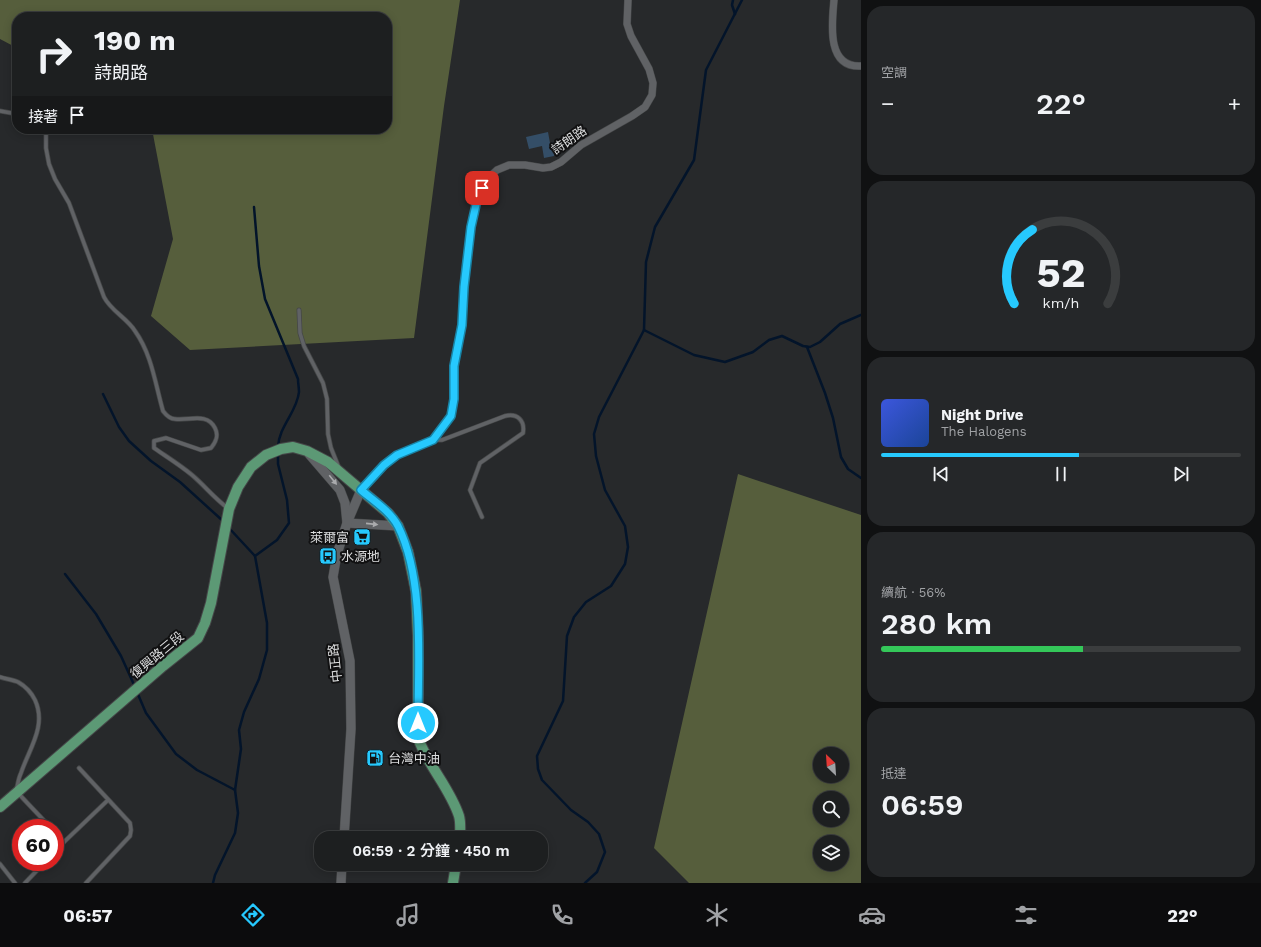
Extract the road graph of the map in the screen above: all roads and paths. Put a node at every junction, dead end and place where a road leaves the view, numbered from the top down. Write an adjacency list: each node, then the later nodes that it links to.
1 (628, 0): 8 (street, 詩朗路)
2 (834, 0): 3 (street)
3 (861, 66)
4 (0, 111): 5 (lane)
5 (12, 113)
6 (46, 134): 12 (lane)
7 (299, 310): 10 (lane)
8 (433, 440): 11 (street); 13 (lane)
9 (307, 451): 10 (main road); 12 (main road, 復興路三段); 14 (street, one-way to 14)
10 (342, 474): 11 (main road)
11 (361, 490): 14 (street, 中正路); 15 (main road)
12 (229, 509): 18 (main road, 復興路三段)
13 (482, 518)
14 (347, 523): 15 (street, one-way to 15); 22 (street, 中正路)
15 (398, 526): 23 (main road)
16 (0, 677): 18 (lane)
17 (79, 768): 19 (lane)
18 (16, 791): 20 (main road, 復興路三段); 21 (lane)
19 (108, 800): 24 (lane); 31 (lane)
20 (0, 807)
21 (42, 819)
22 (344, 831)
23 (460, 831)
24 (64, 842)
25 (0, 864): 29 (lane)
26 (36, 871): 30 (lane)
27 (342, 871): 32 (street)
28 (455, 871): 33 (main road)
29 (16, 883)
30 (25, 883)
31 (86, 883)
32 (341, 883)
33 (453, 883)

